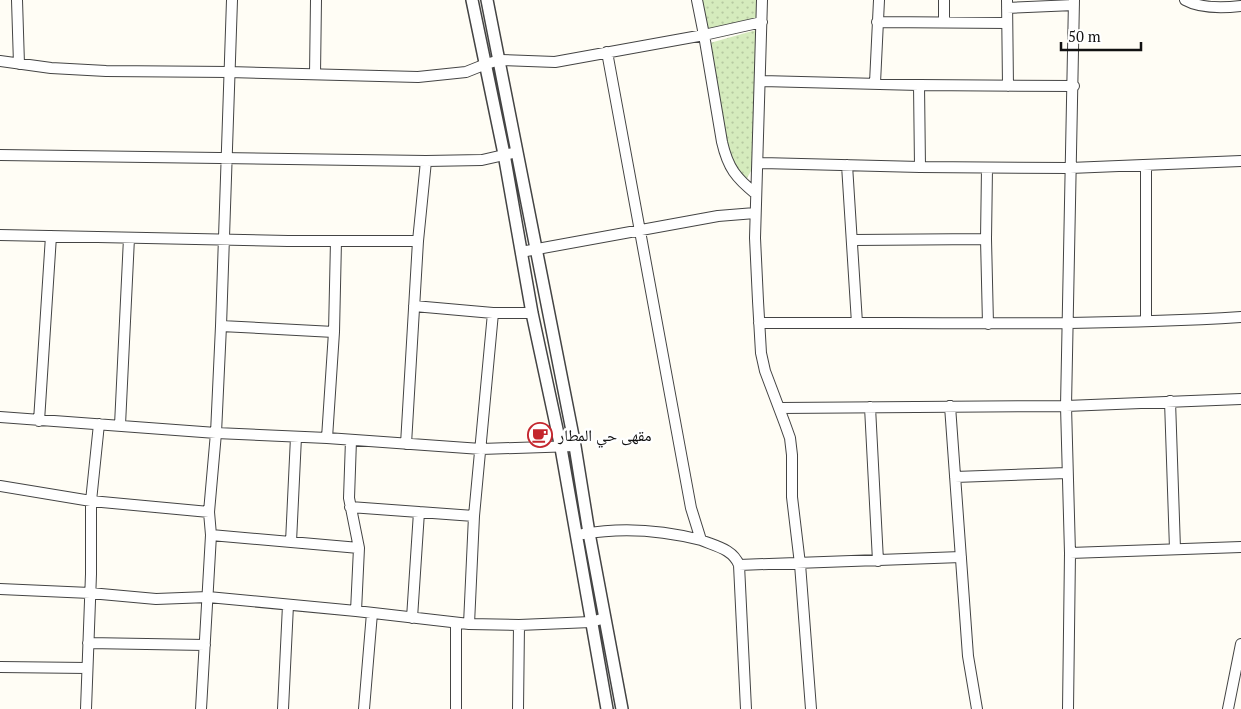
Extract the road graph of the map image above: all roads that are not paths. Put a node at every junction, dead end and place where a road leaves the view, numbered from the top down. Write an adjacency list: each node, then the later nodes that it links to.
1 (17, 0): 22 (street)
2 (232, 0): 24 (street)
3 (316, 0): 25 (street)
4 (472, 0): 23 (street)
5 (487, 0): 20 (street)
6 (697, 0): 18 (street)
7 (762, 0): 14 (street)
8 (878, 0): 15 (street)
9 (944, 0): 16 (street)
10 (1185, 0): 13 (street)
11 (1074, 2): 12 (street); 30 (street)
12 (1007, 4): 17 (street)
13 (1241, 6)
14 (762, 22): 18 (street); 26 (street)
15 (878, 22): 16 (street); 27 (street)
16 (944, 22): 17 (street)
17 (1007, 23): 29 (street)
18 (704, 35): 19 (street); 43 (street)
19 (607, 52): 20 (street); 45 (street)
20 (500, 60): 23 (street); 31 (street)
21 (0, 61): 22 (street)
22 (19, 64): 24 (street)
23 (486, 64): 25 (street); 32 (street)
24 (229, 72): 25 (street); 34 (street)
25 (315, 74)
26 (761, 81): 27 (street); 37 (street)
27 (875, 83): 28 (street)
28 (919, 85): 29 (street); 40 (street)
29 (1008, 86): 30 (street)
30 (1074, 86): 42 (street)
31 (517, 152): 32 (street); 54 (street)
32 (504, 154): 35 (street); 55 (street)
33 (0, 155): 34 (street)
34 (226, 158): 35 (street); 50 (street)
35 (426, 161): 53 (street)
36 (1241, 161): 39 (street)
37 (758, 163): 38 (street); 43 (street)
38 (847, 165): 40 (street); 52 (street)
39 (1146, 165): 42 (street); 60 (street)
40 (920, 167): 41 (street)
41 (987, 168): 42 (street); 49 (street)
42 (1070, 168): 62 (street)
43 (756, 194): 44 (street)
44 (755, 213): 45 (street); 63 (street)
45 (639, 231): 54 (street); 96 (street)
46 (0, 235): 47 (street)
47 (51, 236): 48 (street); 74 (street)
48 (129, 238): 50 (street); 76 (street)
49 (986, 239): 52 (street); 64 (street)
50 (224, 240): 51 (street); 65 (street)
51 (336, 240): 53 (street); 66 (street)
52 (853, 240): 61 (street)
53 (418, 241): 56 (street)
54 (535, 250): 55 (street); 82 (street)
55 (521, 252): 58 (street)
56 (414, 306): 57 (street); 81 (street)
57 (493, 313): 58 (street); 84 (street)
58 (532, 314): 83 (street)
59 (1241, 317): 60 (street)
60 (1146, 321): 62 (street)
61 (857, 322): 63 (street); 64 (street)
62 (1068, 322): 64 (street); 70 (street)
63 (759, 323): 72 (street)
64 (988, 324)
65 (221, 326): 66 (street); 77 (street)
66 (334, 332): 79 (street)
67 (1241, 399): 68 (street)
68 (1170, 401): 70 (street); 100 (street)
69 (950, 406): 70 (street); 71 (street); 86 (street)
70 (1066, 406): 85 (street)
71 (870, 407): 72 (street); 103 (street)
72 (780, 408): 104 (street)
73 (0, 417): 74 (street)
74 (39, 421): 75 (street)
75 (99, 424): 76 (street); 88 (street)
76 (120, 425): 77 (street)
77 (216, 433): 78 (street); 90 (street)
78 (296, 437): 79 (street); 97 (street)
79 (327, 438): 80 (street)
80 (351, 440): 81 (street); 89 (street)
81 (406, 444): 84 (street)
82 (575, 446): 83 (street); 93 (street)
83 (561, 448): 84 (street); 95 (street)
84 (481, 449): 92 (street)
85 (1067, 473): 86 (street); 101 (street)
86 (955, 477): 102 (street)
87 (0, 486): 88 (street)
88 (91, 501): 90 (street); 107 (street)
89 (350, 507): 91 (street); 99 (street)
90 (209, 512): 94 (street)
91 (419, 512): 92 (street); 112 (street)
92 (474, 516): 116 (street)
93 (589, 533): 95 (street); 96 (street); 113 (street)
94 (211, 535): 97 (street); 108 (street)
95 (577, 535): 114 (street)
96 (700, 540): 105 (street)
97 (291, 542): 99 (street)
98 (1241, 547): 100 (street)
99 (359, 548): 110 (street)
100 (1176, 549): 101 (street)
101 (1070, 553): 134 (street)
102 (961, 557): 103 (street); 133 (street)
103 (878, 561): 104 (street)
104 (800, 564): 105 (street); 132 (street)
105 (739, 565): 131 (street)
106 (0, 589): 107 (street)
107 (90, 594): 108 (street); 118 (street)
108 (208, 596): 109 (street); 120 (street)
109 (288, 605): 110 (street); 125 (street)
110 (356, 611): 111 (street)
111 (372, 613): 112 (street); 126 (street)
112 (412, 618): 115 (street)
113 (605, 618): 114 (street); 130 (street)
114 (591, 622): 117 (street); 129 (street)
115 (456, 624): 116 (street); 127 (street)
116 (469, 624): 117 (street)
117 (519, 625): 128 (street)
118 (88, 642): 120 (street); 122 (street)
119 (1241, 644): 135 (street)
120 (205, 645): 124 (street)
121 (0, 667): 122 (street)
122 (87, 668): 123 (street)
123 (86, 709)
124 (201, 709)
125 (282, 709)
126 (364, 709)
127 (456, 709)
128 (518, 709)
129 (606, 709)
130 (622, 709)
131 (746, 709)
132 (811, 709)
133 (977, 709)
134 (1068, 709)
135 (1228, 709)

